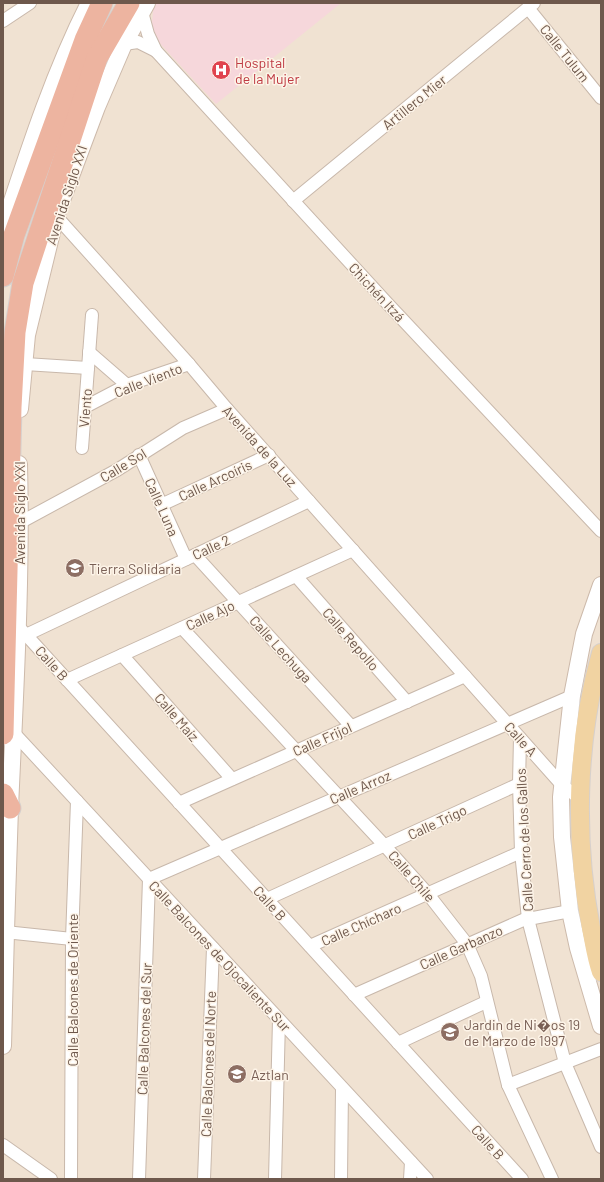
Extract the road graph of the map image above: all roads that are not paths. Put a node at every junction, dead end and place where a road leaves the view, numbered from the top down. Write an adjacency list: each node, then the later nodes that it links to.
1 (89, 3): 14 (street)
2 (102, 3): 14 (highway)
3 (25, 5): 6 (street)
4 (531, 5): 9 (street, Calle Tulum); 12 (street, Artillero Mier)
5 (139, 6): 7 (street, Avenida Siglo XXI); 8 (street); 11 (highway, Avenida Siglo XXI)
6 (3, 21)
7 (124, 44): 8 (street); 10 (street, Avenida Siglo XXI)
8 (156, 51): 12 (street, Chichén Itzá)
9 (601, 98)
10 (87, 132): 11 (highway); 13 (street, Avenida Siglo XXI)
11 (69, 142): 15 (highway, Avenida Siglo XXI)
12 (293, 201): 31 (street, Chichén Itzá)
13 (56, 216): 19 (street, Avenida Siglo XXI); 20 (street, Avenida de la Luz)
14 (8, 232): 15 (highway); 16 (highway)
15 (33, 251): 47 (highway, Avenida Siglo XXI)
16 (3, 276)
17 (92, 315): 18 (street, Viento)
18 (89, 352): 21 (street, Viento); 22 (street)
19 (25, 364): 21 (street, Viento); 30 (street, Avenida Siglo XXI)
20 (190, 364): 22 (street, Calle Viento); 24 (street, Avenida de la Luz)
21 (88, 368): 23 (street, Viento)
22 (127, 385): 23 (street, Calle Viento)
23 (85, 407): 25 (street, Viento)
24 (227, 409): 26 (street, Calle Sol); 27 (street, Avenida de la Luz)
25 (82, 448)
26 (139, 455): 29 (street, Calle Luna); 30 (street, Calle Sol)
27 (269, 455): 28 (street, Avenida de la Luz); 29 (street, Calle Arcoíris)
28 (309, 501): 32 (street, Avenida de la Luz); 33 (street, Calle 2)
29 (161, 505): 33 (street, Calle Luna)
30 (21, 522): 38 (street, Avenida Siglo XXI)
31 (601, 531)
32 (353, 550): 34 (street, Calle Ajo); 41 (street, Avenida de la Luz)
33 (191, 557): 36 (street, Calle Lechuga); 38 (street, Calle 2)
34 (296, 576): 36 (street, Calle Ajo); 44 (street, Calle Repollo)
35 (601, 585): 43 (street)
36 (238, 602): 37 (street, Calle Ajo); 46 (street, Calle Lechuga)
37 (182, 628): 40 (street, Calle Ajo); 49 (street, Calle Chile)
38 (22, 631): 42 (street, Calle B); 47 (street, Avenida Siglo XXI)
39 (601, 653): 54 (main road)
40 (122, 655): 42 (street, Calle Ajo); 50 (street, Calle Maíz)
41 (465, 676): 44 (street, Calle Frijol); 45 (street, Calle A)
42 (67, 680): 57 (street, Calle B)
43 (572, 696): 45 (street, Calle Arroz); 52 (street)
44 (407, 702): 46 (street, Calle Frijol)
45 (508, 724): 48 (street, Calle A); 53 (street, Calle Arroz)
46 (351, 726): 49 (street, Calle Frijol)
47 (8, 733): 55 (street, Avenida Siglo XXI); 56 (street, Calle Balcones de Ojocaliente Sur)
48 (520, 738): 51 (street, Calle Cerro de los Gallos); 52 (street, Calle A)
49 (296, 751): 50 (street, Calle Frijol); 53 (street, Calle Chile)
50 (232, 779): 57 (street, Calle Frijol)
51 (519, 784): 58 (street, Calle Trigo); 60 (street, Calle Cerro de los Gallos)
52 (562, 785): 54 (street, Calle A); 64 (street)
53 (338, 797): 58 (street, Calle Chile); 59 (street, Calle Arroz)
54 (580, 800): 71 (main road)
55 (6, 801): 66 (street, Avenida Siglo XXI)
56 (77, 801): 61 (street, Calle Balcones de Ojocaliente Sur); 67 (street, Calle Balcones de Oriente)
57 (179, 803): 59 (street, Calle B)
58 (385, 846): 62 (street, Calle Chile); 63 (street, Calle Trigo)
59 (220, 848): 61 (street, Calle Arroz); 63 (street, Calle B)
60 (522, 852): 62 (street, Calle Chícharo); 65 (street, Calle Cerro de los Gallos)
61 (149, 879): 70 (street, Calle Balcones de Ojocaliente Sur); 87 (street, Calle Balcones del Sur)
62 (428, 894): 68 (street, Calle Chile); 69 (street, Calle Chícharo)
63 (267, 899): 69 (street, Calle B)
64 (570, 911): 65 (street, Calle Garbanzo); 75 (street)
65 (528, 919): 68 (street, Calle Garbanzo); 79 (street, Calle Cerro de los Gallos)
66 (5, 932): 67 (street); 77 (street, Avenida Siglo XXI)
67 (72, 939): 86 (street, Calle Balcones de Oriente)
68 (468, 944): 72 (street, Calle Garbanzo); 73 (street, Calle Chile)
69 (310, 946): 72 (street, Calle B)
70 (213, 948): 74 (street, Calle Balcones de Ojocaliente Sur); 88 (street, Calle Balcones del Norte)
71 (601, 972)
72 (354, 995): 76 (street, Calle B)
73 (486, 1002): 76 (street); 80 (street, Calle Chile)
74 (279, 1020): 81 (street, Calle Balcones de Ojocaliente Sur); 89 (street)
75 (601, 1026)
76 (398, 1043): 93 (street, Calle B)
77 (3, 1046)
78 (601, 1049): 79 (street)
79 (565, 1063): 80 (street); 83 (street, Calle Cerro de los Gallos)
80 (508, 1086): 94 (street, Calle Chile)
81 (342, 1088): 84 (street, Calle Balcones de Ojocaliente Sur); 90 (street)
82 (3, 1145): 85 (street)
83 (601, 1147)
84 (411, 1162): 91 (street); 92 (street, Calle Balcones de Ojocaliente Sur)
85 (51, 1179)
86 (72, 1179)
87 (139, 1179)
88 (204, 1179)
89 (275, 1179)
90 (341, 1179)
91 (410, 1179)
92 (427, 1179)
93 (522, 1179)
94 (552, 1179)

